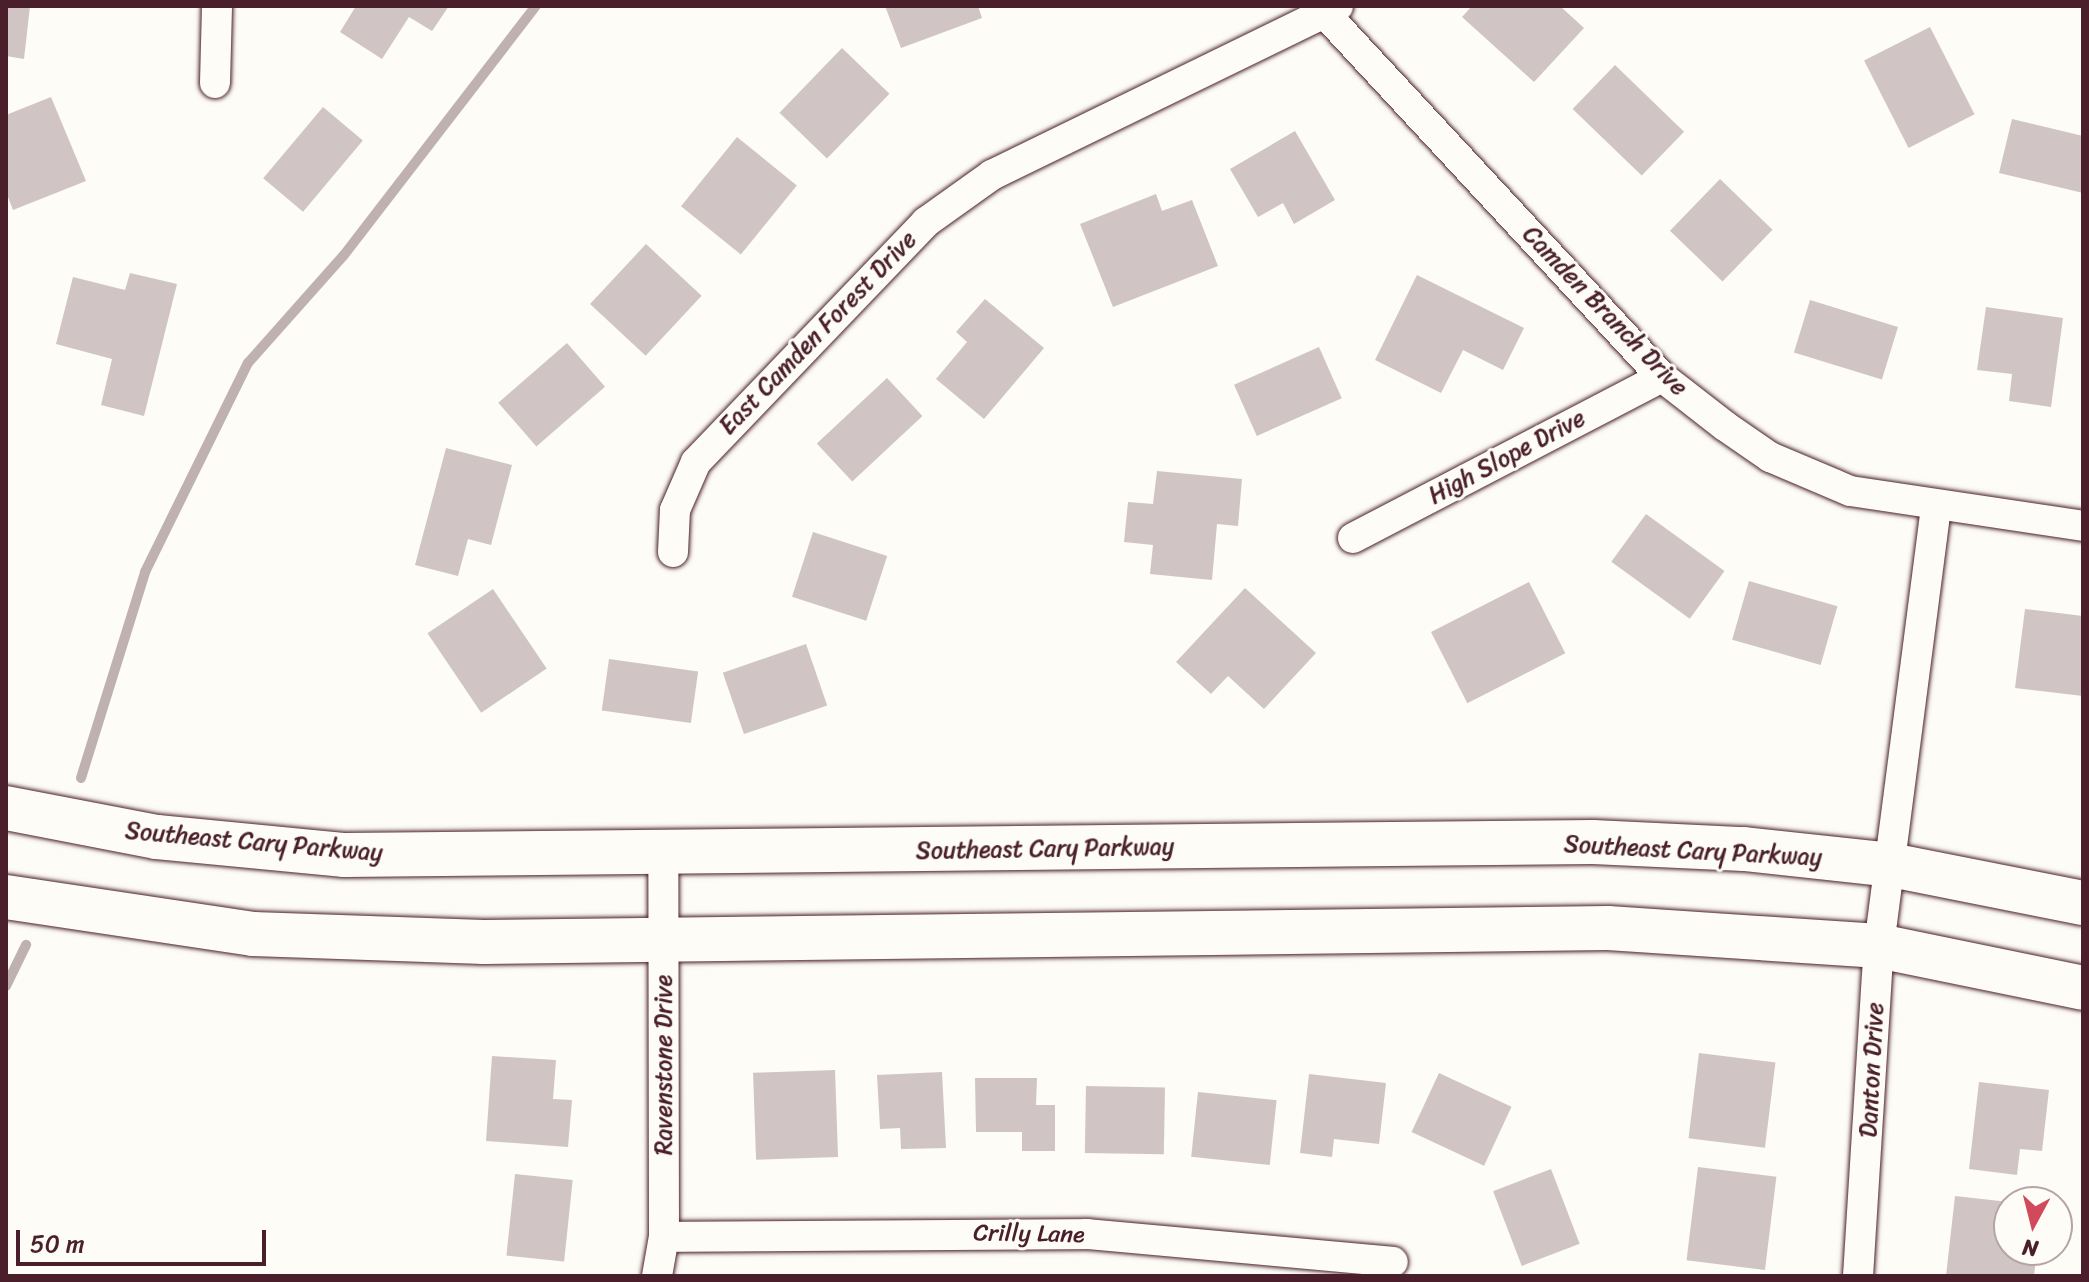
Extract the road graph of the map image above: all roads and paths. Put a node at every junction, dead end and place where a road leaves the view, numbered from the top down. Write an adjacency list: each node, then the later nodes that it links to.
1 (217, 6): 3 (street)
2 (1328, 9): 4 (street, Camden Branch Drive); 8 (street, East Camden Forest Drive)
3 (215, 83)
4 (1662, 377): 5 (street, Camden Branch Drive); 7 (street, High Slope Drive)
5 (1936, 509): 6 (street, Camden Branch Drive); 11 (street)
6 (2083, 526)
7 (1353, 538)
8 (673, 552)
9 (6, 808): 10 (main road, Southeast Cary Parkway)
10 (663, 853): 11 (main road, Southeast Cary Parkway); 14 (street, Ravenstone Drive)
11 (1891, 865): 13 (main road, Southeast Cary Parkway); 15 (street, Danton Drive)
12 (6, 897): 14 (main road)
13 (2083, 903)
14 (664, 941): 15 (main road); 17 (street, Ravenstone Drive)
15 (1879, 946): 16 (main road); 20 (street, Danton Drive)
16 (2083, 988)
17 (664, 1237): 18 (street, Crilly Lane); 19 (street, Ravenstone Drive)
18 (1393, 1262)
19 (657, 1276)
20 (1858, 1276)

